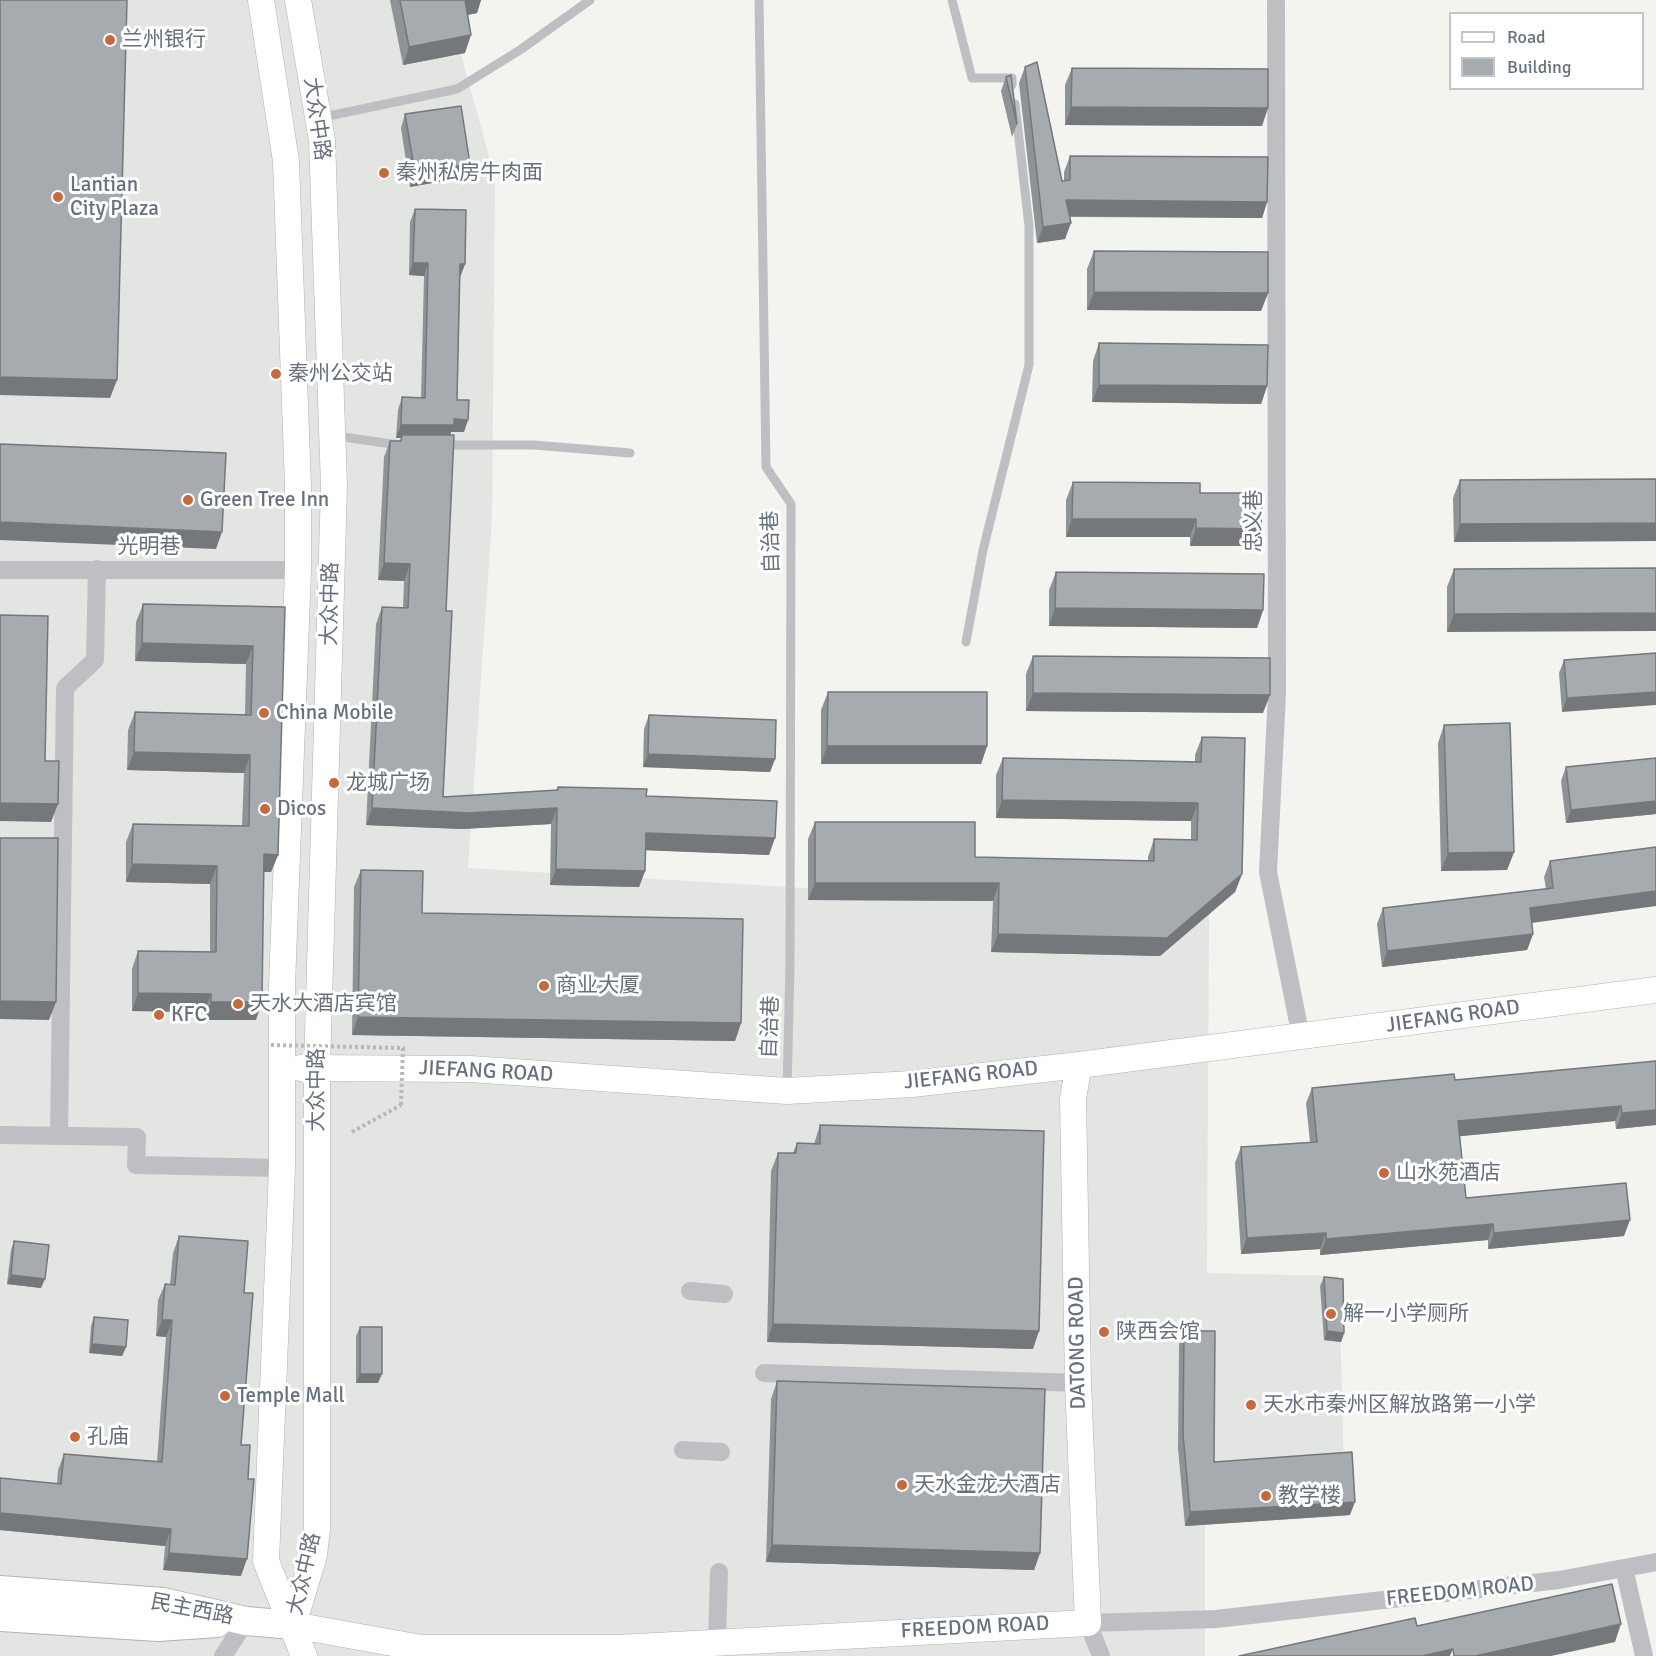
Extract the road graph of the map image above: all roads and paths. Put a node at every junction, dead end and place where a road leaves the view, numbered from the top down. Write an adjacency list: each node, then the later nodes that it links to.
1 (261, 0): 14 (main road, 大众中路)
2 (297, 0): 7 (main road, 大众中路)
3 (590, 0): 7 (lane)
4 (759, 0): 21 (lane, 自治巷)
5 (952, 0): 15 (lane)
6 (1276, 0): 17 (street, 忠义巷)
7 (318, 118): 8 (main road, 大众中路)
8 (333, 436): 9 (lane); 20 (main road, 大众中路)
9 (411, 445)
10 (433, 445): 11 (lane)
11 (630, 453)
12 (97, 569): 13 (street, 光明巷); 14 (street, 光明巷); 24 (street)
13 (0, 570)
14 (298, 570): 18 (main road, 大众中路)
15 (966, 642)
16 (1656, 990): 17 (main road, JIEFANG ROAD)
17 (1301, 1037): 19 (main road, JIEFANG ROAD)
18 (276, 1056): 20 (main road, JIEFANG ROAD); 22 (path, bridge); 25 (main road, 大众中路)
19 (1079, 1065): 21 (main road, JIEFANG ROAD); 29 (main road, DATONG ROAD)
20 (317, 1068): 21 (main road, JIEFANG ROAD); 39 (main road, 大众中路)
21 (787, 1091)
22 (352, 1132)
23 (0, 1135): 24 (street)
24 (59, 1136): 25 (street)
25 (282, 1168): 39 (main road, 大众中路)
26 (690, 1291): 27 (street)
27 (724, 1294)
28 (764, 1373): 29 (street)
29 (1078, 1383): 38 (main road, DATONG ROAD)
30 (683, 1450): 31 (street)
31 (721, 1452)
32 (1656, 1562): 33 (street, FREEDOM ROAD)
33 (1624, 1568): 38 (street, FREEDOM ROAD); 45 (street)
34 (719, 1572): 40 (street)
35 (0, 1590): 37 (main road, 民主西路)
36 (0, 1617): 37 (main road, 民主西路)
37 (246, 1621): 39 (main road); 42 (street)
38 (1088, 1623): 40 (main road, FREEDOM ROAD); 44 (street)
39 (293, 1626): 41 (main road, FREEDOM ROAD); 43 (main road)
40 (717, 1642): 41 (main road, FREEDOM ROAD)
41 (637, 1651)
42 (223, 1656)
43 (304, 1656)
44 (1101, 1656)
45 (1644, 1656)

